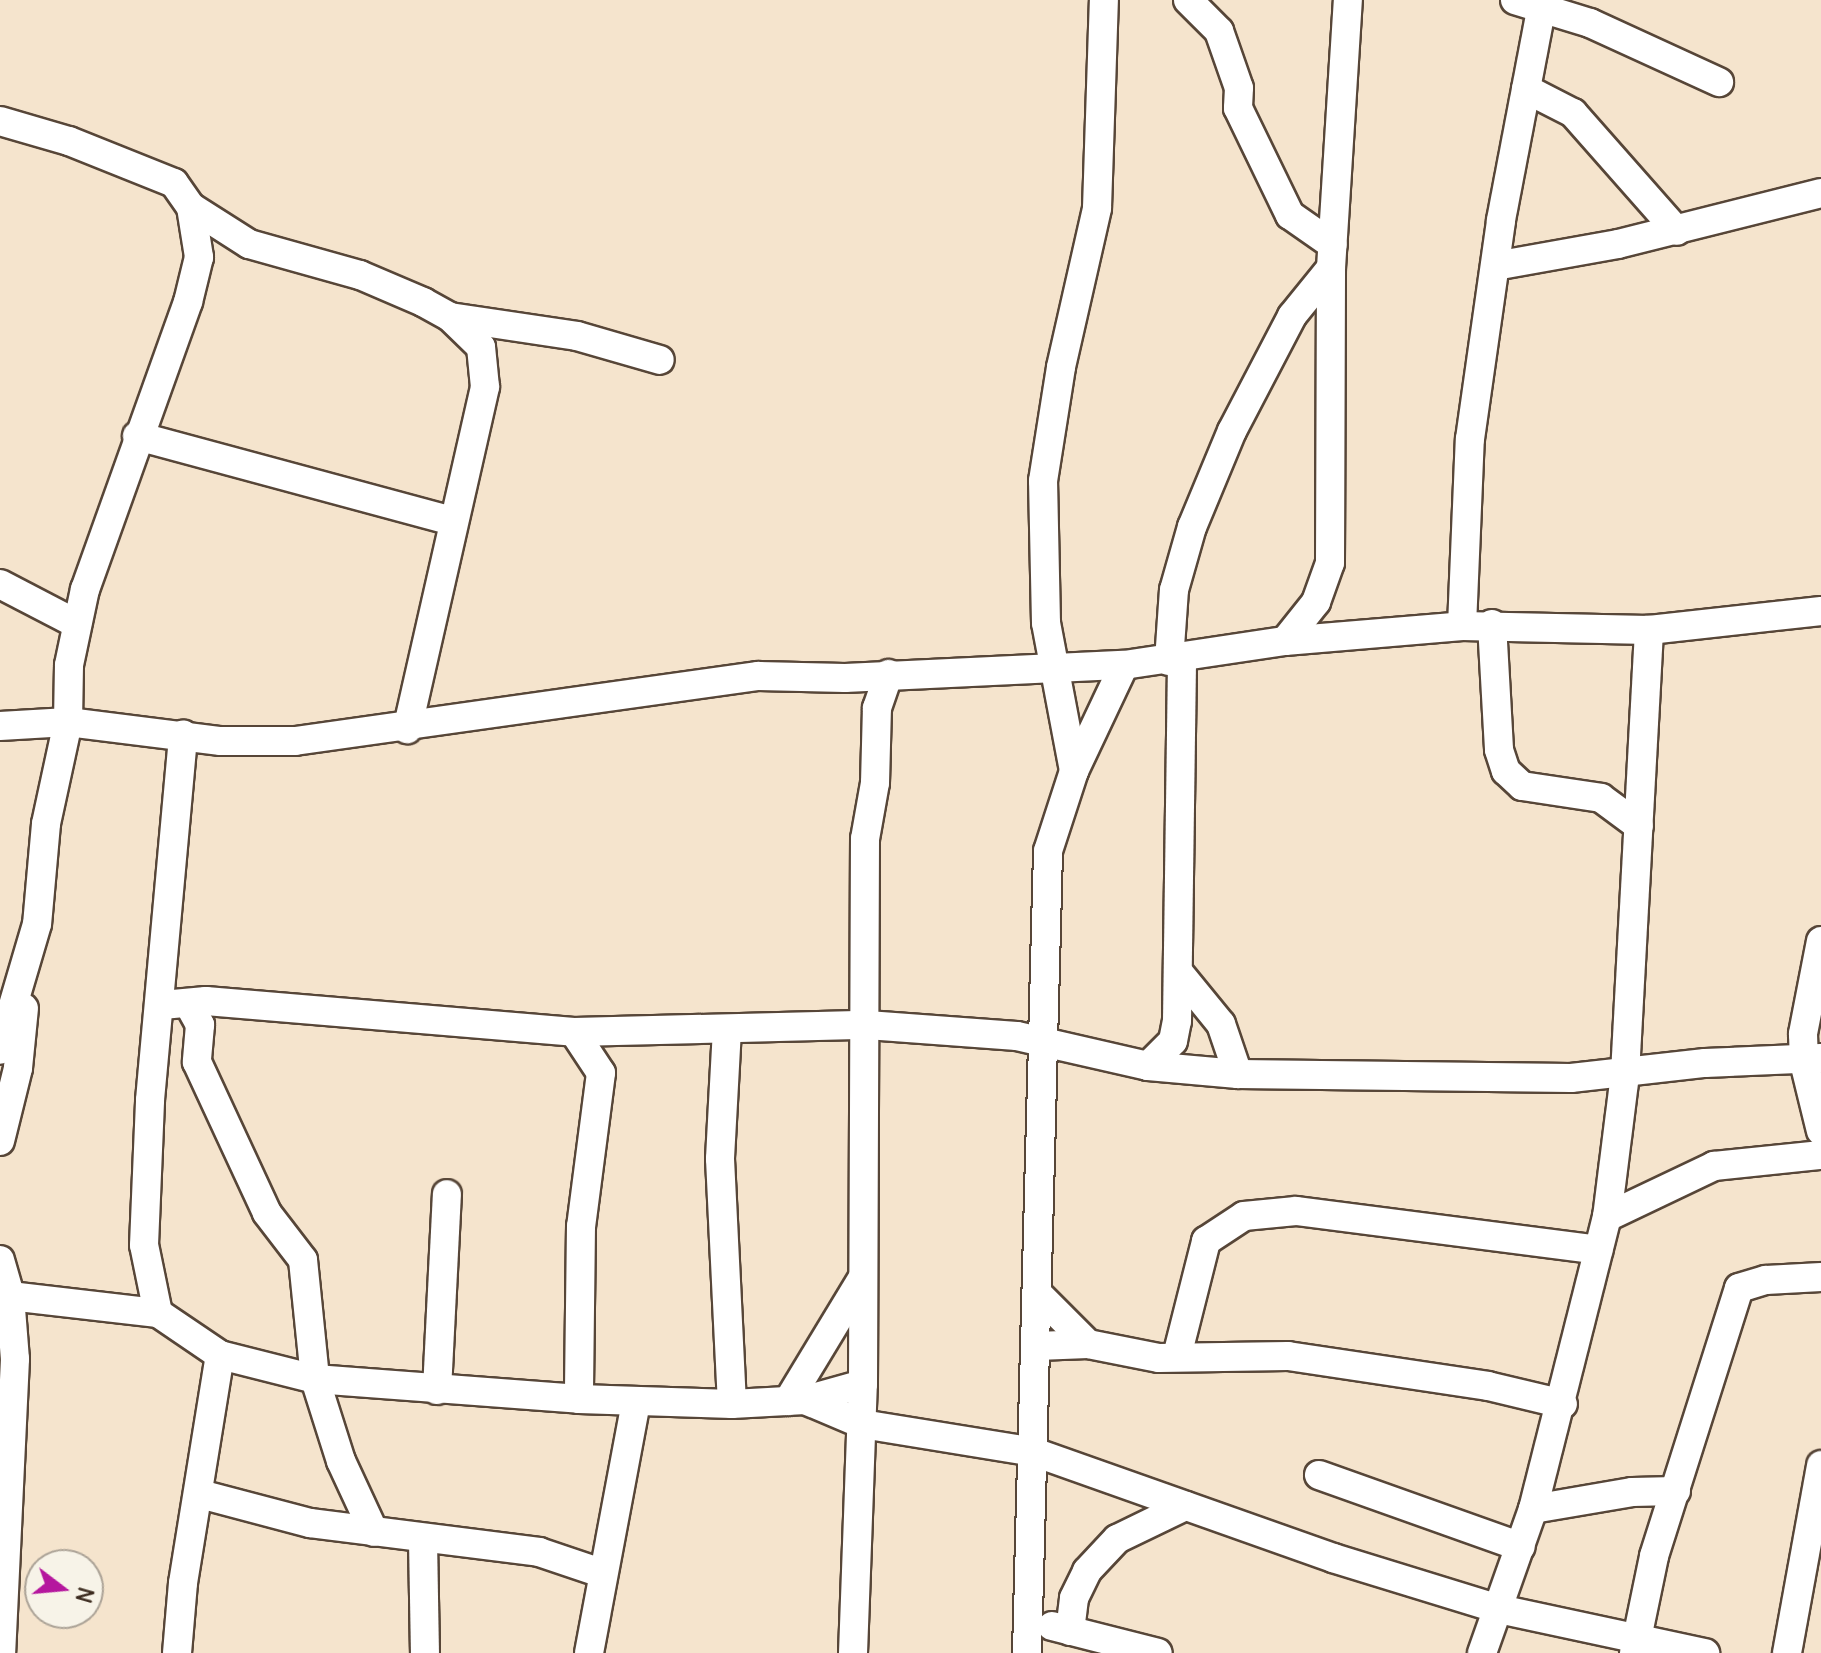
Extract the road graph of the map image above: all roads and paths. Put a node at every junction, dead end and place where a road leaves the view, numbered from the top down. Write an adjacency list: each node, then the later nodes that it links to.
1 (1104, 0): 25 (street)
2 (1188, 0): 11 (street)
3 (1348, 0): 11 (street)
4 (1534, 2): 5 (street); 6 (street)
5 (1719, 82)
6 (1526, 89): 10 (street); 12 (street)
7 (0, 121): 9 (street)
8 (1821, 193): 10 (street)
9 (191, 207): 13 (street); 15 (street)
10 (1677, 231): 12 (street)
11 (1332, 256): 23 (street); 24 (street)
12 (1495, 266): 21 (street)
13 (450, 317): 14 (street); 16 (street)
14 (660, 360)
15 (137, 436): 16 (street); 19 (street)
16 (453, 521): 30 (street)
17 (0, 584): 19 (street)
18 (1821, 611): 22 (street)
19 (77, 624): 28 (street)
20 (1492, 624): 21 (street); 22 (street); 33 (street)
21 (1462, 626): 23 (street)
22 (1649, 630): 33 (street)
23 (1285, 641): 24 (street)
24 (1176, 660): 26 (street); 37 (street)
25 (1055, 664): 26 (street); 27 (street); 32 (street)
26 (1124, 665): 32 (street)
27 (889, 674): 30 (street); 39 (street)
28 (68, 722): 29 (street); 31 (street); 34 (street)
29 (0, 726)
30 (407, 729): 31 (street)
31 (183, 734): 36 (street)
32 (1074, 771): 42 (street)
33 (1639, 826): 47 (street)
34 (37, 924): 43 (street); 49 (street)
35 (1821, 941): 44 (street)
36 (166, 953): 38 (street); 38 (street)
37 (1181, 975): 45 (street); 46 (street)
38 (185, 1003): 41 (street); 59 (street); 64 (street)
39 (867, 1025): 40 (street); 42 (street); 56 (street)
40 (727, 1029): 41 (street); 70 (street)
41 (574, 1032): 67 (street)
42 (1042, 1045): 45 (street); 57 (street)
43 (0, 1050)
44 (1812, 1060): 47 (street); 48 (street)
45 (1148, 1066): 46 (street)
46 (1238, 1074): 47 (street)
47 (1625, 1074): 52 (street)
48 (1821, 1131)
49 (0, 1141)
50 (1821, 1155): 52 (street)
51 (447, 1194): 66 (street)
52 (1607, 1217): 53 (street)
53 (1599, 1250): 63 (street); 71 (street)
54 (0, 1260): 58 (street)
55 (1821, 1277): 77 (street)
56 (862, 1279): 65 (street); 68 (street)
57 (1038, 1294): 60 (street); 61 (street)
58 (10, 1296): 59 (street); 91 (street)
59 (158, 1313): 62 (street)
60 (1088, 1344): 61 (street); 63 (street)
61 (1037, 1346): 74 (street)
62 (220, 1355): 64 (street); 78 (street)
63 (1177, 1356): 71 (street)
64 (315, 1379): 66 (street); 81 (street)
65 (863, 1384): 68 (street); 72 (street)
66 (437, 1390): 67 (street)
67 (587, 1399): 69 (street); 73 (street)
68 (797, 1400): 70 (street); 72 (street)
69 (636, 1401): 70 (street); 73 (street)
70 (732, 1404)
71 (1563, 1404): 80 (street)
72 (862, 1424): 74 (street); 95 (street)
73 (628, 1443): 84 (street)
74 (1034, 1452): 79 (street); 87 (street)
75 (1821, 1465): 100 (street)
76 (1319, 1475): 83 (street)
77 (1676, 1491): 80 (street); 85 (street)
78 (200, 1494): 81 (street); 92 (street)
79 (1185, 1506): 86 (street); 89 (street)
80 (1533, 1509): 83 (street)
81 (374, 1532): 82 (street)
82 (423, 1540): 84 (street); 93 (street)
83 (1521, 1547): 86 (street)
84 (601, 1573): 94 (street)
85 (1643, 1599): 88 (street); 90 (street)
86 (1499, 1609): 88 (street); 98 (street)
87 (1028, 1620): 89 (street); 96 (street)
88 (1593, 1629): 90 (street)
89 (1070, 1631): 97 (street)
90 (1635, 1647): 99 (street)
91 (1, 1653)
92 (177, 1653)
93 (425, 1653)
94 (589, 1653)
95 (853, 1653)
96 (1027, 1653)
97 (1158, 1653)
98 (1482, 1653)
99 (1705, 1653)
100 (1787, 1653)

